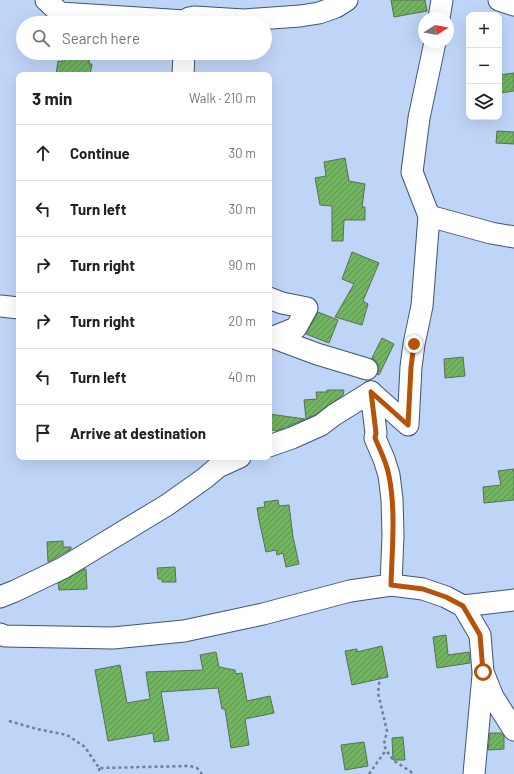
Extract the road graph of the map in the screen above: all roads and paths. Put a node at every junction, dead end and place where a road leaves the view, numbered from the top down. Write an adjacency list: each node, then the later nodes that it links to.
1 (46, 0): 7 (street)
2 (347, 0): 8 (street)
3 (442, 0): 6 (street)
4 (499, 0): 5 (street)
5 (514, 5)
6 (440, 12)
7 (102, 16)
8 (272, 19)
9 (434, 48): 12 (street)
10 (184, 60): 11 (street)
11 (183, 72)
12 (429, 216): 13 (street); 20 (street)
13 (514, 237)
14 (272, 299): 17 (street)
15 (0, 306): 16 (street)
16 (16, 308)
17 (272, 337)
18 (272, 339): 19 (street)
19 (367, 369)
20 (371, 392): 21 (street); 23 (street)
21 (272, 445)
22 (233, 460): 24 (street)
23 (391, 585): 26 (street); 27 (street)
24 (0, 597)
25 (514, 600): 26 (street)
26 (463, 606): 28 (street)
27 (0, 634)
28 (483, 672): 31 (street); 38 (street)
29 (380, 676): 32 (path)
30 (9, 722): 33 (path)
31 (514, 730)
32 (386, 750): 36 (path); 37 (path)
33 (99, 768): 34 (path); 35 (path)
34 (100, 774)
35 (202, 774)
36 (369, 774)
37 (414, 774)
38 (474, 774)

